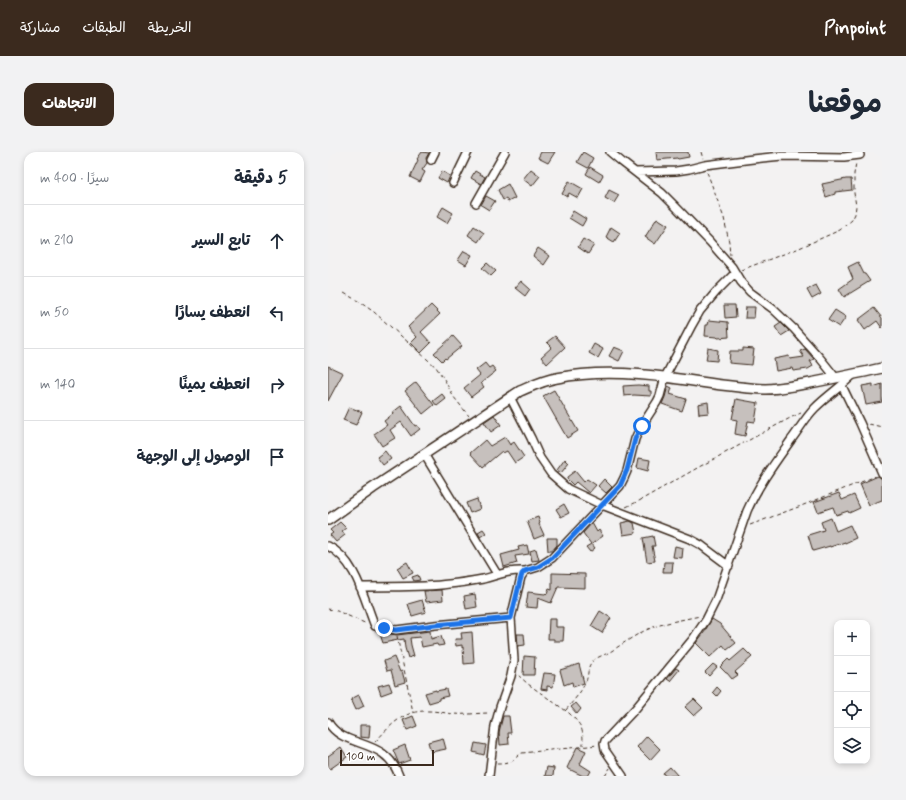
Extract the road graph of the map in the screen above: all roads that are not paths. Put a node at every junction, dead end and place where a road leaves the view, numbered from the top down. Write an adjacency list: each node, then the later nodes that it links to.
1 (435, 152): 7 (street)
2 (468, 152): 9 (street)
3 (505, 152): 10 (street)
4 (610, 152): 8 (street)
5 (766, 155): 6 (street); 8 (street)
6 (860, 155)
7 (431, 160)
8 (635, 172): 11 (street)
9 (453, 183)
10 (476, 203)
11 (735, 273): 14 (street); 15 (street)
12 (882, 368): 13 (street)
13 (854, 374): 15 (street); 16 (street)
14 (665, 377): 15 (street); 17 (street); 20 (street)
15 (836, 378)
16 (842, 386): 19 (street); 23 (street)
17 (510, 397): 18 (street); 20 (street)
18 (424, 454): 21 (street); 25 (street)
19 (882, 473)
20 (602, 505): 23 (street); 24 (street)
21 (328, 520)
22 (328, 546): 26 (street)
23 (729, 566): 31 (street)
24 (525, 571): 25 (street); 27 (street)
25 (497, 574): 26 (street)
26 (360, 587): 27 (street)
27 (511, 618): 30 (street)
28 (328, 722): 29 (street)
29 (398, 776)
30 (489, 776)
31 (623, 776)

